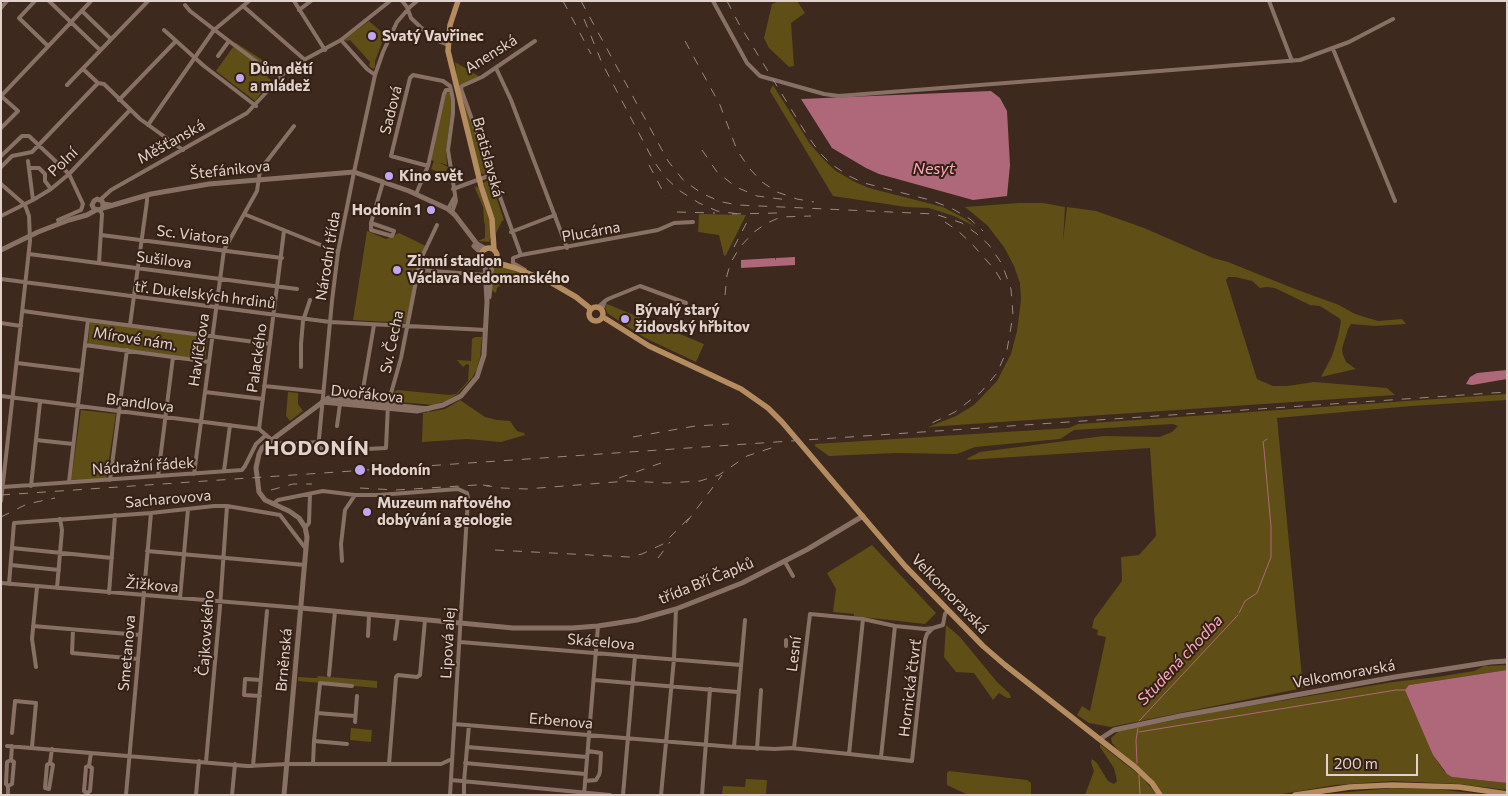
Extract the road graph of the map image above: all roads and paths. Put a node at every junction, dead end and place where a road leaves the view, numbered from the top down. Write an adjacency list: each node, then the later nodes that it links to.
1 (7, 1): 17 (street)
2 (35, 1): 31 (street)
3 (49, 1): 22 (street)
4 (91, 1): 20 (street)
5 (148, 1): 25 (street)
6 (249, 1): 16 (street)
7 (294, 1): 18 (street)
8 (311, 1): 18 (street)
9 (390, 1): 26 (street, Měšťanská)
10 (402, 1): 19 (street, Anenská)
11 (417, 1): 19 (street, Národní třída)
12 (458, 1): 30 (main road)
13 (713, 1): 38 (street)
14 (1269, 1): 38 (street)
15 (185, 5): 24 (street)
16 (243, 6): 24 (street); 37 (street)
17 (1, 8)
18 (299, 10): 34 (street)
19 (407, 10): 30 (street, Anenská); 42 (street, Národní třída)
20 (82, 11): 22 (street); 25 (street)
21 (1393, 19): 32 (street)
22 (71, 22): 31 (street); 33 (street)
23 (164, 30): 27 (street)
24 (214, 30): 28 (street); 36 (street)
25 (111, 39): 33 (street)
26 (341, 40): 34 (street, Měšťanská); 42 (street)
27 (176, 41): 36 (street); 48 (street)
28 (229, 41): 35 (street); 39 (street)
29 (535, 41): 41 (street, Anenská)
30 (448, 45): 45 (main road, Anenská)
31 (48, 46): 47 (street)
32 (1333, 49): 38 (street); 73 (street)
33 (100, 50): 40 (street)
34 (325, 50): 37 (street, Měšťanská)
35 (218, 56)
36 (194, 58): 49 (street); 51 (street)
37 (305, 60): 49 (street, Měšťanská)
38 (1292, 61)
39 (257, 62)
40 (83, 68): 43 (street); 44 (street)
41 (496, 68): 45 (street, Anenská); 79 (street)
42 (375, 75): 61 (street, Národní třída)
43 (98, 83): 48 (street); 54 (street)
44 (67, 85)
45 (458, 86): 63 (street); 65 (main road, Bratislavská)
46 (451, 90): 58 (street); 58 (street, Sadová); 69 (street)
47 (1, 96): 53 (street)
48 (119, 100): 50 (street)
49 (256, 106): 55 (street, Měšťanská)
50 (130, 110): 51 (street); 62 (street, Polní)
51 (148, 125): 55 (street)
52 (294, 126): 64 (street, Havlíčkova)
53 (1, 128)
54 (39, 144): 56 (street); 59 (street); 62 (street)
55 (183, 150): 76 (street, Měšťanská)
56 (1, 156)
57 (28, 161): 60 (street)
58 (428, 166): 70 (street)
59 (1, 167)
60 (29, 168): 68 (street); 72 (street)
61 (354, 172): 64 (main road, Štefánikova); 66 (main road); 93 (street, Národní třída)
62 (69, 174): 68 (street, Polní); 74 (street)
63 (491, 175): 65 (street); 86 (street)
64 (259, 179): 71 (main road, Štefánikova); 78 (street, Havlíčkova)
65 (479, 181): 69 (street); 95 (main road, Bratislavská)
66 (383, 182): 70 (main road); 83 (street)
67 (1, 184): 75 (street)
68 (51, 189): 72 (street, Polní)
69 (454, 189): 77 (street)
70 (416, 194): 77 (main road)
71 (147, 195): 76 (main road, Štefánikova); 89 (street)
72 (33, 200): 75 (street, Polní)
73 (1395, 200)
74 (82, 204): 76 (street); 81 (street)
75 (25, 205): 80 (street, Polní); 88 (street)
76 (98, 206): 87 (street); 88 (main road, Měšťanská)
77 (450, 210): 95 (main road)
78 (244, 214): 85 (street); 92 (street, Havlíčkova)
79 (555, 215): 86 (street); 90 (street)
80 (1, 216)
81 (58, 220)
82 (693, 222): 90 (street, Plucárna)
83 (371, 224): 83 (street)
84 (436, 226): 101 (street, Sv. Čecha)
85 (284, 231): 93 (street); 97 (street, Palackého)
86 (511, 232): 96 (street)
87 (101, 235): 89 (street, Sc. Viatora); 98 (street)
88 (29, 236): 91 (main road, Měšťanská); 94 (street)
89 (142, 240): 92 (street, Sc. Viatora); 100 (street)
90 (567, 248): 96 (street, Plucárna)
91 (1, 250)
92 (224, 250): 97 (street, Sc. Viatora); 105 (street, Havlíčkova)
93 (338, 252): 121 (street, Národní třída)
94 (29, 254): 98 (street, Sušilova); 106 (street)
95 (490, 255): 99 (main road); 102 (main road); 111 (main road, Dvořákova)
96 (520, 256): 102 (street)
97 (282, 258): 107 (street, Palackého)
98 (98, 263): 100 (street, Sušilova)
99 (485, 263): 103 (main road, Dvořákova)
100 (138, 268): 105 (street, Sušilova); 109 (street)
101 (419, 270): 103 (street); 126 (street, Sv. Čecha)
102 (526, 272): 115 (main road)
103 (484, 275): 111 (main road, Dvořákova)
104 (1, 279): 106 (street, tř. Dukelských hrdinů)
105 (220, 279): 107 (street, Sušilova); 113 (street, Havlíčkova)
106 (25, 282): 109 (street, tř. Dukelských hrdinů); 116 (street)
107 (278, 287): 108 (street, Sušilova); 117 (street, Palackého)
108 (297, 289)
109 (134, 297): 113 (street, tř. Dukelských hrdinů); 123 (street)
110 (310, 300): 119 (street, Národní třída)
111 (487, 302): 127 (main road, Dvořákova)
112 (686, 303): 114 (street)
113 (217, 307): 117 (street, tř. Dukelských hrdinů); 128 (street, Havlíčkova)
114 (600, 308): 115 (main road); 118 (main road)
115 (591, 309): 118 (main road)
116 (23, 311): 120 (street); 125 (street)
117 (274, 315): 119 (street, tř. Dukelských hrdinů); 129 (street, Palackého)
118 (603, 317): 176 (main road, Velkomoravská)
119 (304, 319): 121 (street, tř. Dukelských hrdinů); 135 (street, Národní třída)
120 (88, 320): 123 (street, Mírové nám.); 130 (street, Mírové nám.)
121 (330, 322): 124 (street, tř. Dukelských hrdinů); 139 (street, Národní třída)
122 (1, 323): 125 (street)
123 (130, 325): 128 (street, Mírové nám.)
124 (374, 325): 126 (street, tř. Dukelských hrdinů); 143 (street)
125 (21, 326): 134 (street)
126 (407, 327): 127 (street, tř. Dukelských hrdinů); 148 (street, Sv. Čecha)
127 (486, 330): 148 (main road, Dvořákova)
128 (213, 336): 129 (street, Mírové nám.); 133 (street, Havlíčkova)
129 (270, 344): 137 (street, Palackého)
130 (85, 345): 131 (street, Mírové nám.); 136 (street)
131 (127, 350): 132 (street, Mírové nám.); 149 (street)
132 (174, 357): 133 (street, Mírové nám.); 150 (street)
133 (209, 362): 138 (street, Havlíčkova)
134 (17, 363): 136 (street); 141 (street)
135 (302, 367)
136 (82, 371): 147 (street)
137 (264, 386): 139 (street); 142 (street, Palackého)
138 (205, 392): 142 (street); 151 (street, Havlíčkova)
139 (322, 392): 145 (street, Národní třída)
140 (1, 396): 141 (street, Brandlova)
141 (13, 398): 144 (street, Brandlova); 161 (street)
142 (263, 399): 154 (street, Palackého)
143 (362, 401): 145 (main road, Dvořákova); 148 (main road, Dvořákova)
144 (40, 402): 147 (street, Brandlova); 156 (street)
145 (321, 402): 146 (main road, Dvořákova); 157 (main road); 158 (street, Národní třída)
146 (340, 404): 148 (main road, Dvořákova); 153 (street)
147 (78, 406): 149 (street, Brandlova); 159 (street)
148 (388, 406): 158 (street, Sv. Čecha)
149 (119, 412): 150 (street, Brandlova); 164 (street)
150 (166, 417): 151 (street, Brandlova); 163 (street)
151 (201, 422): 152 (street, Brandlova); 162 (street, Havlíčkova)
152 (230, 425): 154 (street, Brandlova); 160 (street)
153 (337, 426)
154 (259, 429): 155 (street)
155 (266, 435): 157 (street); 160 (street, Nádražní řádek)
156 (36, 440): 159 (street); 166 (street)
157 (272, 440): 158 (street); 171 (main road)
158 (318, 442)
159 (73, 444): 165 (street)
160 (224, 471): 162 (street, Nádražní řádek)
161 (3, 472): 167 (street)
162 (194, 474): 163 (street, Nádražní řádek)
163 (158, 476): 164 (street, Nádražní řádek)
164 (110, 480): 165 (street, Nádražní řádek)
165 (69, 482): 166 (street, Nádražní řádek)
166 (31, 486): 167 (street, Nádražní řádek)
167 (3, 487): 170 (street)
168 (310, 494): 169 (street); 171 (street); 178 (street, Brněnská)
169 (355, 495): 186 (street); 210 (street, Lipová alej)
170 (1, 501)
171 (274, 504): 178 (main road)
172 (227, 506): 173 (street, Sacharovova); 180 (street, Sacharovova); 184 (street, Čajkovského)
173 (188, 510): 174 (street, Sacharovova); 183 (street)
174 (151, 513): 175 (street, Sacharovova); 181 (street, Smetanova)
175 (115, 515): 177 (street, Sacharovova); 185 (street)
176 (863, 516): 187 (main road, třída Bří Čapků); 202 (main road, Velkomoravská)
177 (60, 518): 179 (street, Sacharovova); 182 (street)
178 (305, 528): 180 (main road, Brněnská)
179 (12, 548): 182 (street); 189 (street)
180 (306, 549): 188 (main road, Brněnská)
181 (148, 551): 183 (street); 197 (street, Smetanova)
182 (60, 552): 185 (street); 190 (street)
183 (184, 554): 184 (street); 198 (street)
184 (223, 557): 188 (street); 199 (street, Čajkovského)
185 (112, 558): 196 (street)
186 (342, 562)
187 (785, 562): 191 (street); 201 (main road, třída Bří Čapků)
188 (305, 564): 200 (main road, Brněnská)
189 (10, 565): 190 (street); 193 (street)
190 (59, 570): 195 (street)
191 (793, 576)
192 (1, 583): 193 (street, Žižkova)
193 (9, 584): 194 (street, Žižkova)
194 (37, 587): 195 (street, Žižkova); 211 (street)
195 (57, 588): 196 (street, Žižkova)
196 (110, 593): 197 (street, Žižkova)
197 (144, 596): 198 (street, Žižkova); 218 (street, Smetanova)
198 (180, 598): 199 (street, Žižkova)
199 (220, 601): 200 (street, Žižkova); 269 (street, Čajkovského)
200 (301, 608): 204 (main road, třída Bří Čapků); 273 (main road, Brněnská)
201 (676, 610): 212 (main road, třída Bří Čapků); 227 (street)
202 (948, 610): 214 (street); 250 (main road, Velkomoravská)
203 (267, 611): 232 (street, Brněnská)
204 (335, 611): 205 (main road, třída Bří Čapků); 231 (street)
205 (370, 615): 206 (main road, třída Bří Čapků); 219 (street)
206 (398, 617): 208 (main road, třída Bří Čapků); 220 (street)
207 (863, 619): 213 (street, Hornická čtvrť); 258 (street, Lesní); 263 (street)
208 (425, 620): 210 (main road, třída Bří Čapků); 275 (street)
209 (745, 620): 229 (street)
210 (460, 622): 212 (main road, třída Bří Čapků); 222 (street, Lipová alej)
211 (33, 626): 216 (street); 230 (street)
212 (598, 626): 224 (street)
213 (895, 626): 215 (street, Hornická čtvrť); 265 (street, Hornická čtvrť)
214 (934, 628): 215 (street, Hornická čtvrť); 217 (street, Hornická čtvrť)
215 (925, 629): 217 (street)
216 (73, 630): 218 (street); 226 (street)
217 (927, 634): 265 (street, Hornická čtvrť)
218 (140, 635): 226 (street, Smetanova)
219 (368, 636)
220 (396, 639)
221 (786, 640): 223 (street)
222 (460, 642): 224 (street, Skácelova); 245 (street, Lipová alej)
223 (786, 646)
224 (596, 653): 225 (street, Skácelova); 233 (street)
225 (634, 656): 227 (street, Skácelova); 234 (street)
226 (138, 659): 264 (street, Smetanova)
227 (674, 659): 229 (street, Skácelova); 236 (street)
228 (1507, 661): 250 (main road, Velkomoravská)
229 (741, 665): 239 (street)
230 (36, 667)
231 (329, 675)
232 (261, 680): 240 (street, Brněnská); 240 (street)
233 (594, 680): 234 (street); 248 (street)
234 (632, 683): 236 (street); 249 (street)
235 (352, 686): 242 (street)
236 (671, 686): 237 (street); 251 (street)
237 (710, 689): 239 (street); 254 (street)
238 (761, 690): 260 (street)
239 (738, 692): 256 (street)
240 (260, 696): 277 (street, Brněnská)
241 (357, 696): 243 (street)
242 (317, 713): 243 (street); 252 (street)
243 (355, 716): 244 (street)
244 (355, 722)
245 (454, 724): 246 (street, Erbenova); 267 (street, Lipová alej)
246 (469, 725): 248 (street, Erbenova); 255 (street)
247 (12, 733): 257 (street)
248 (589, 735): 249 (street, Erbenova); 261 (street)
249 (627, 738): 251 (street, Erbenova); 295 (street)
250 (1100, 739): 283 (main road, Velkomoravská)
251 (666, 741): 254 (street, Erbenova); 296 (street)
252 (314, 742): 253 (street); 274 (street)
253 (346, 744)
254 (706, 745): 256 (street); 297 (street)
255 (467, 747): 266 (street); 271 (street)
256 (734, 747): 260 (street)
257 (32, 748): 259 (street); 287 (street)
258 (794, 748): 260 (street); 263 (street)
259 (52, 749): 262 (street); 270 (street)
260 (757, 749)
261 (588, 751): 266 (street); 281 (street)
262 (90, 752): 264 (street); 284 (street)
263 (849, 754): 265 (street, Hornická čtvrť)
264 (129, 756): 268 (street); 288 (street, Smetanova)
265 (881, 757)
266 (587, 758): 279 (street)
267 (452, 759): 276 (street); 278 (street, Lipová alej)
268 (199, 761): 269 (street); 289 (street)
269 (206, 762): 272 (street)
270 (50, 763): 270 (street)
271 (465, 763): 279 (street); 282 (street)
272 (234, 764): 277 (street); 290 (street)
273 (288, 764): 274 (street); 277 (street); 291 (main road, Brněnská)
274 (313, 764): 275 (street)
275 (389, 764): 276 (street)
276 (441, 764): 278 (street)
277 (253, 766)
278 (451, 773): 280 (street, Lipová alej)
279 (586, 774): 281 (street)
280 (450, 780): 282 (street); 292 (street, Lipová alej)
281 (585, 781): 285 (street)
282 (464, 782): 285 (street); 293 (street)
283 (1159, 793)
284 (87, 794)
285 (584, 794): 294 (street)
286 (1507, 794): 298 (main road)
287 (8, 795)
288 (126, 795)
289 (196, 795)
290 (232, 795)
291 (284, 795)
292 (450, 795)
293 (464, 795)
294 (610, 795)
295 (623, 795)
296 (661, 795)
297 (702, 795)
298 (1295, 795)

